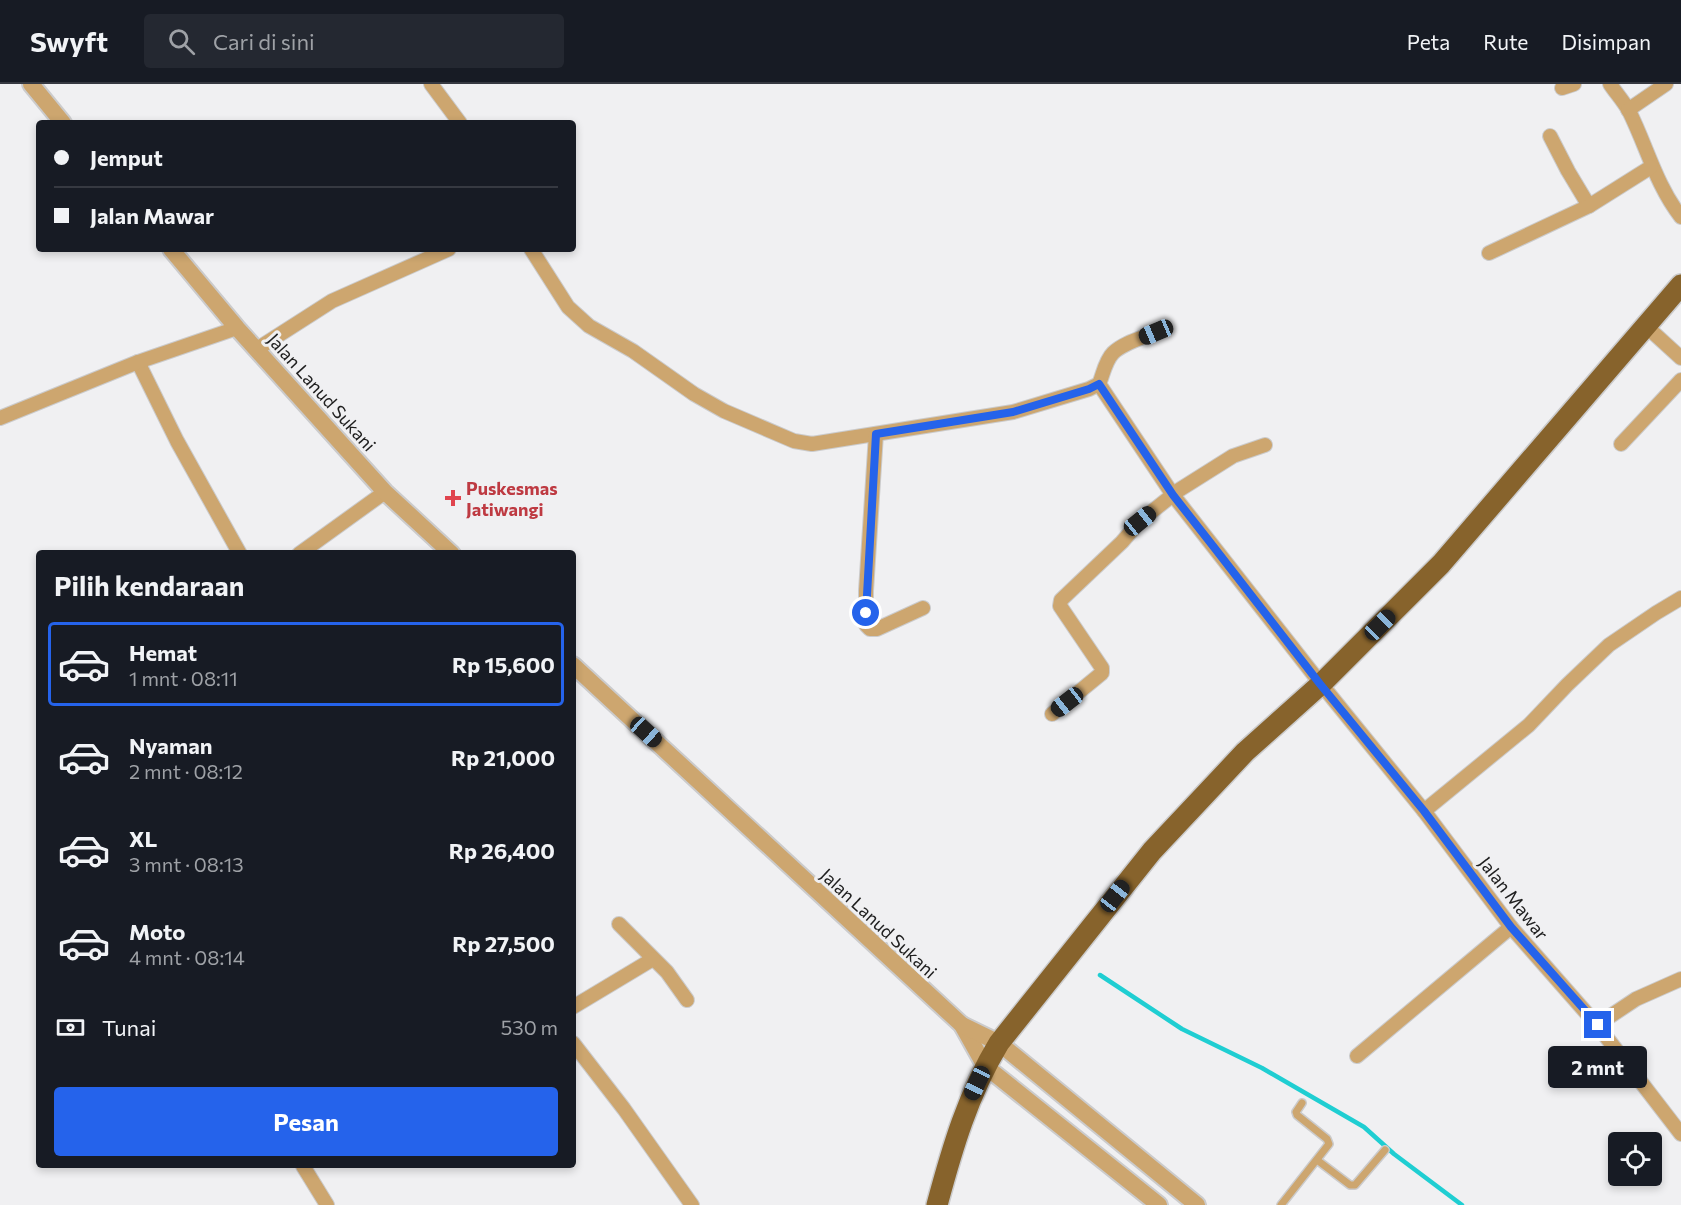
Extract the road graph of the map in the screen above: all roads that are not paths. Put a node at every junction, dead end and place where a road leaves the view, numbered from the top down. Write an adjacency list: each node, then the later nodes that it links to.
1 (31, 84): 6 (street)
2 (431, 84): 7 (street)
3 (1610, 84): 5 (street)
4 (1666, 84): 5 (street)
5 (1628, 110): 9 (street)
6 (61, 120)
7 (458, 120)
8 (1550, 136): 10 (street)
9 (1651, 167): 10 (street); 11 (street)
10 (1589, 206): 15 (street)
11 (1681, 217)
12 (174, 252): 18 (street, Jalan Lanud Sukani)
13 (442, 252): 20 (street)
14 (533, 252): 26 (street)
15 (1489, 253)
16 (1681, 285): 17 (highway)
17 (1647, 327): 21 (street); 37 (highway)
18 (237, 328): 20 (street, Jalan Lanud Sukani); 22 (street)
19 (1156, 332): 24 (street)
20 (257, 349): 29 (street, Jalan Lanud Sukani)
21 (1681, 358)
22 (138, 363): 25 (street); 31 (street)
23 (1681, 380): 27 (street)
24 (1099, 384): 26 (street); 30 (street, Jalan Mawar)
25 (0, 418)
26 (876, 434): 35 (street)
27 (1621, 444)
28 (1265, 445): 30 (street)
29 (385, 492): 32 (street); 33 (street, Jalan Lanud Sukani)
30 (1173, 495): 37 (street, Jalan Mawar); 38 (street)
31 (238, 550)
32 (305, 550)
33 (448, 550)
34 (1681, 598): 39 (street)
35 (923, 608)
36 (576, 668): 46 (street, Jalan Lanud Sukani)
37 (1320, 684): 39 (street, Jalan Mawar); 48 (highway)
38 (1052, 714)
39 (1424, 811): 41 (street, Jalan Mawar)
40 (619, 924): 42 (street)
41 (1511, 927): 47 (street, Jalan Mawar); 50 (street)
42 (653, 959): 44 (street); 45 (street)
43 (1681, 979): 47 (street)
44 (687, 1000)
45 (576, 1005)
46 (962, 1025): 48 (street); 51 (street, Jalan Lanud Sukani)
47 (1598, 1025): 53 (street, Jalan Mawar)
48 (999, 1044): 51 (highway); 61 (street)
49 (576, 1047): 58 (street)
50 (1358, 1056)
51 (985, 1066): 59 (highway); 60 (street, Jalan Lanud Sukani)
52 (1302, 1103): 55 (lane)
53 (1681, 1134)
54 (1385, 1150): 55 (lane)
55 (1317, 1160): 62 (lane)
56 (304, 1168): 57 (street)
57 (327, 1205)
58 (692, 1205)
59 (936, 1205)
60 (1159, 1205)
61 (1197, 1205)
62 (1281, 1205)

